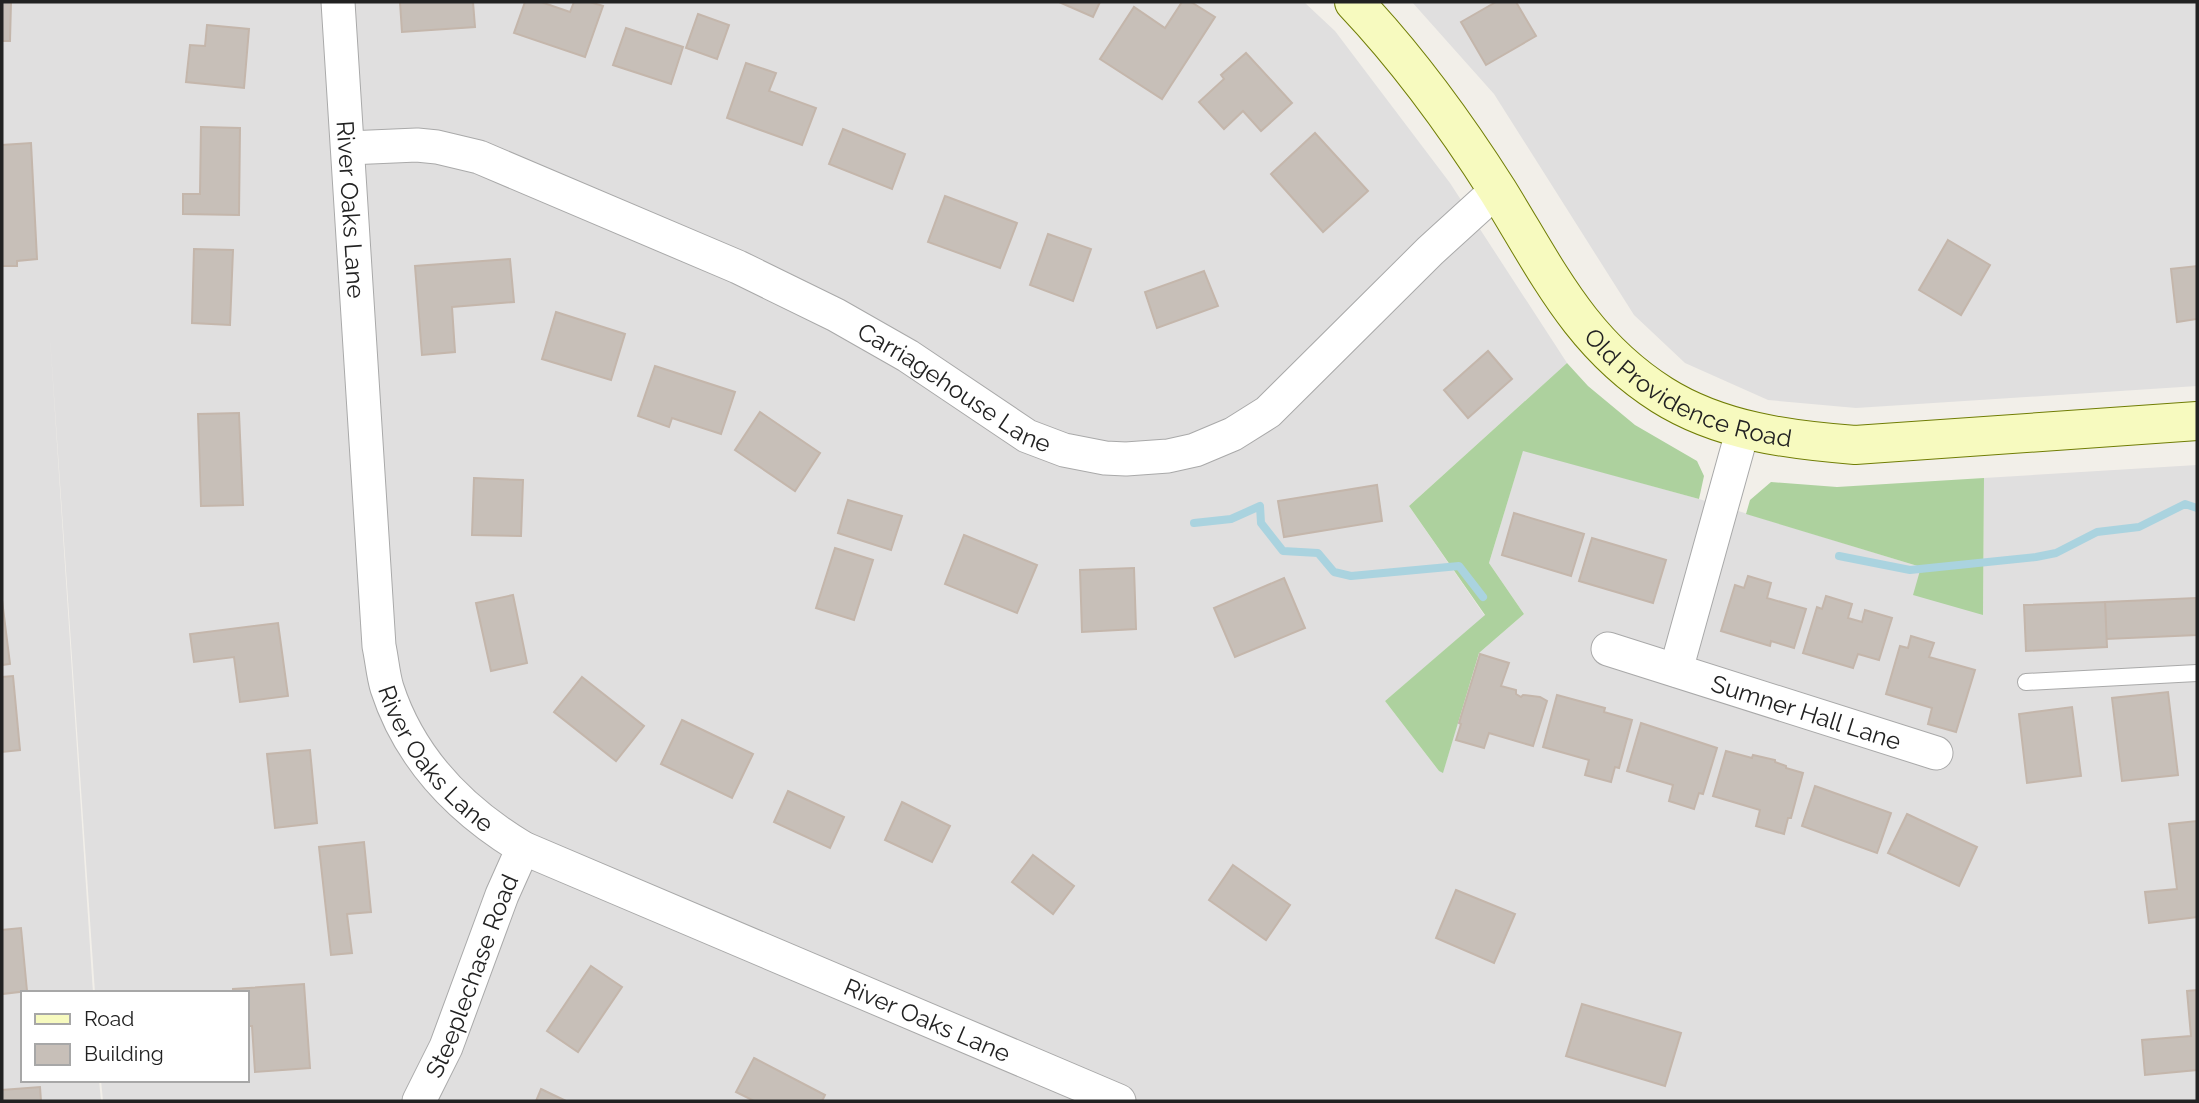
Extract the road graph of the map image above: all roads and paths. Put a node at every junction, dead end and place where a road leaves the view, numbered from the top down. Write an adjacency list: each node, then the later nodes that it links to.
1 (338, 2): 3 (street, River Oaks Lane)
2 (1354, 2): 4 (street, Old Providence Road)
3 (348, 148): 4 (street, Carriagehouse Lane); 12 (street, River Oaks Lane)
4 (1497, 190): 6 (street, Old Providence Road)
5 (2197, 421): 6 (street, Old Providence Road)
6 (1743, 429): 8 (street)
7 (1608, 649): 8 (street, Sumner Hall Lane)
8 (1676, 670): 11 (street, Sumner Hall Lane)
9 (2197, 673): 10 (lane)
10 (2026, 682)
11 (1936, 753)
12 (523, 848): 13 (street, Steeplechase Road); 14 (street, River Oaks Lane)
13 (419, 1101)
14 (1119, 1101)

